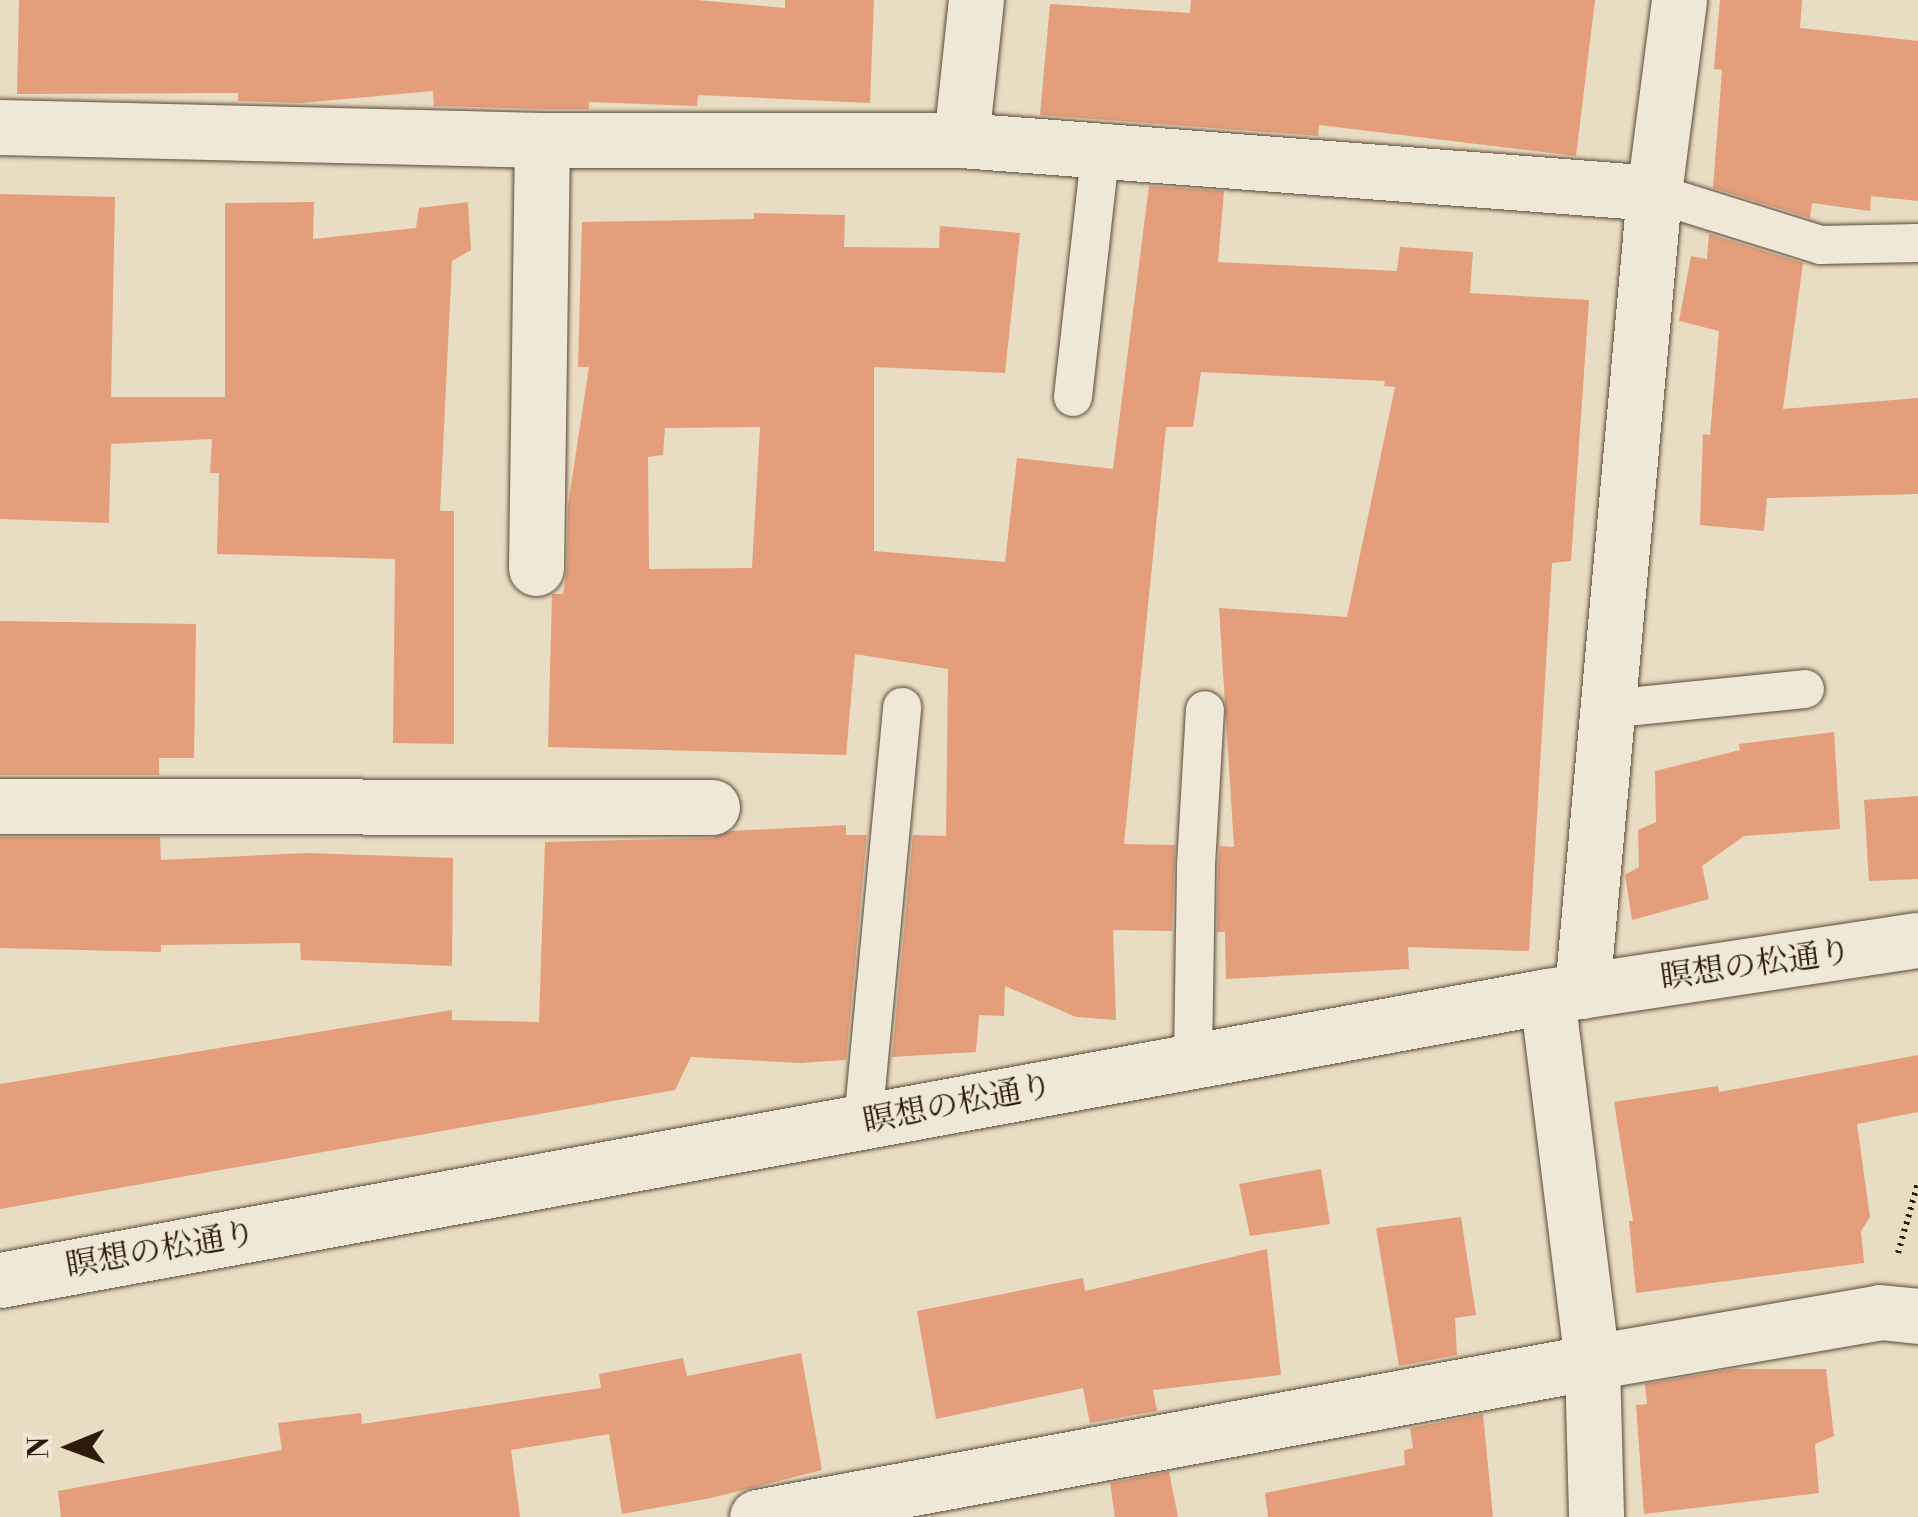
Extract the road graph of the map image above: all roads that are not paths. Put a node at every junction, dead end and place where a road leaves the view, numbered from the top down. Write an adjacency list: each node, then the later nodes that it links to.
1 (976, 0): 5 (street)
2 (1678, 0): 7 (street)
3 (0, 127): 4 (street)
4 (542, 140): 5 (street); 10 (street)
5 (961, 140): 6 (street)
6 (1101, 148): 7 (street); 9 (lane)
7 (1654, 194): 8 (lane); 13 (street)
8 (1918, 244)
9 (1074, 397)
10 (536, 568)
11 (1805, 689): 13 (lane)
12 (902, 706): 20 (lane)
13 (1608, 709): 18 (street)
14 (1205, 710): 19 (lane)
15 (0, 806): 16 (street)
16 (712, 808)
17 (1918, 940): 18 (street, 瞑想の松通り)
18 (1564, 993): 19 (street, 瞑想の松通り); 23 (street)
19 (1193, 1059): 20 (street, 瞑想の松通り)
20 (863, 1122): 21 (street, 瞑想の松通り)
21 (0, 1280)
22 (1899, 1314): 23 (street)
23 (1592, 1362): 24 (street); 25 (street)
24 (756, 1517)
25 (1596, 1517)

